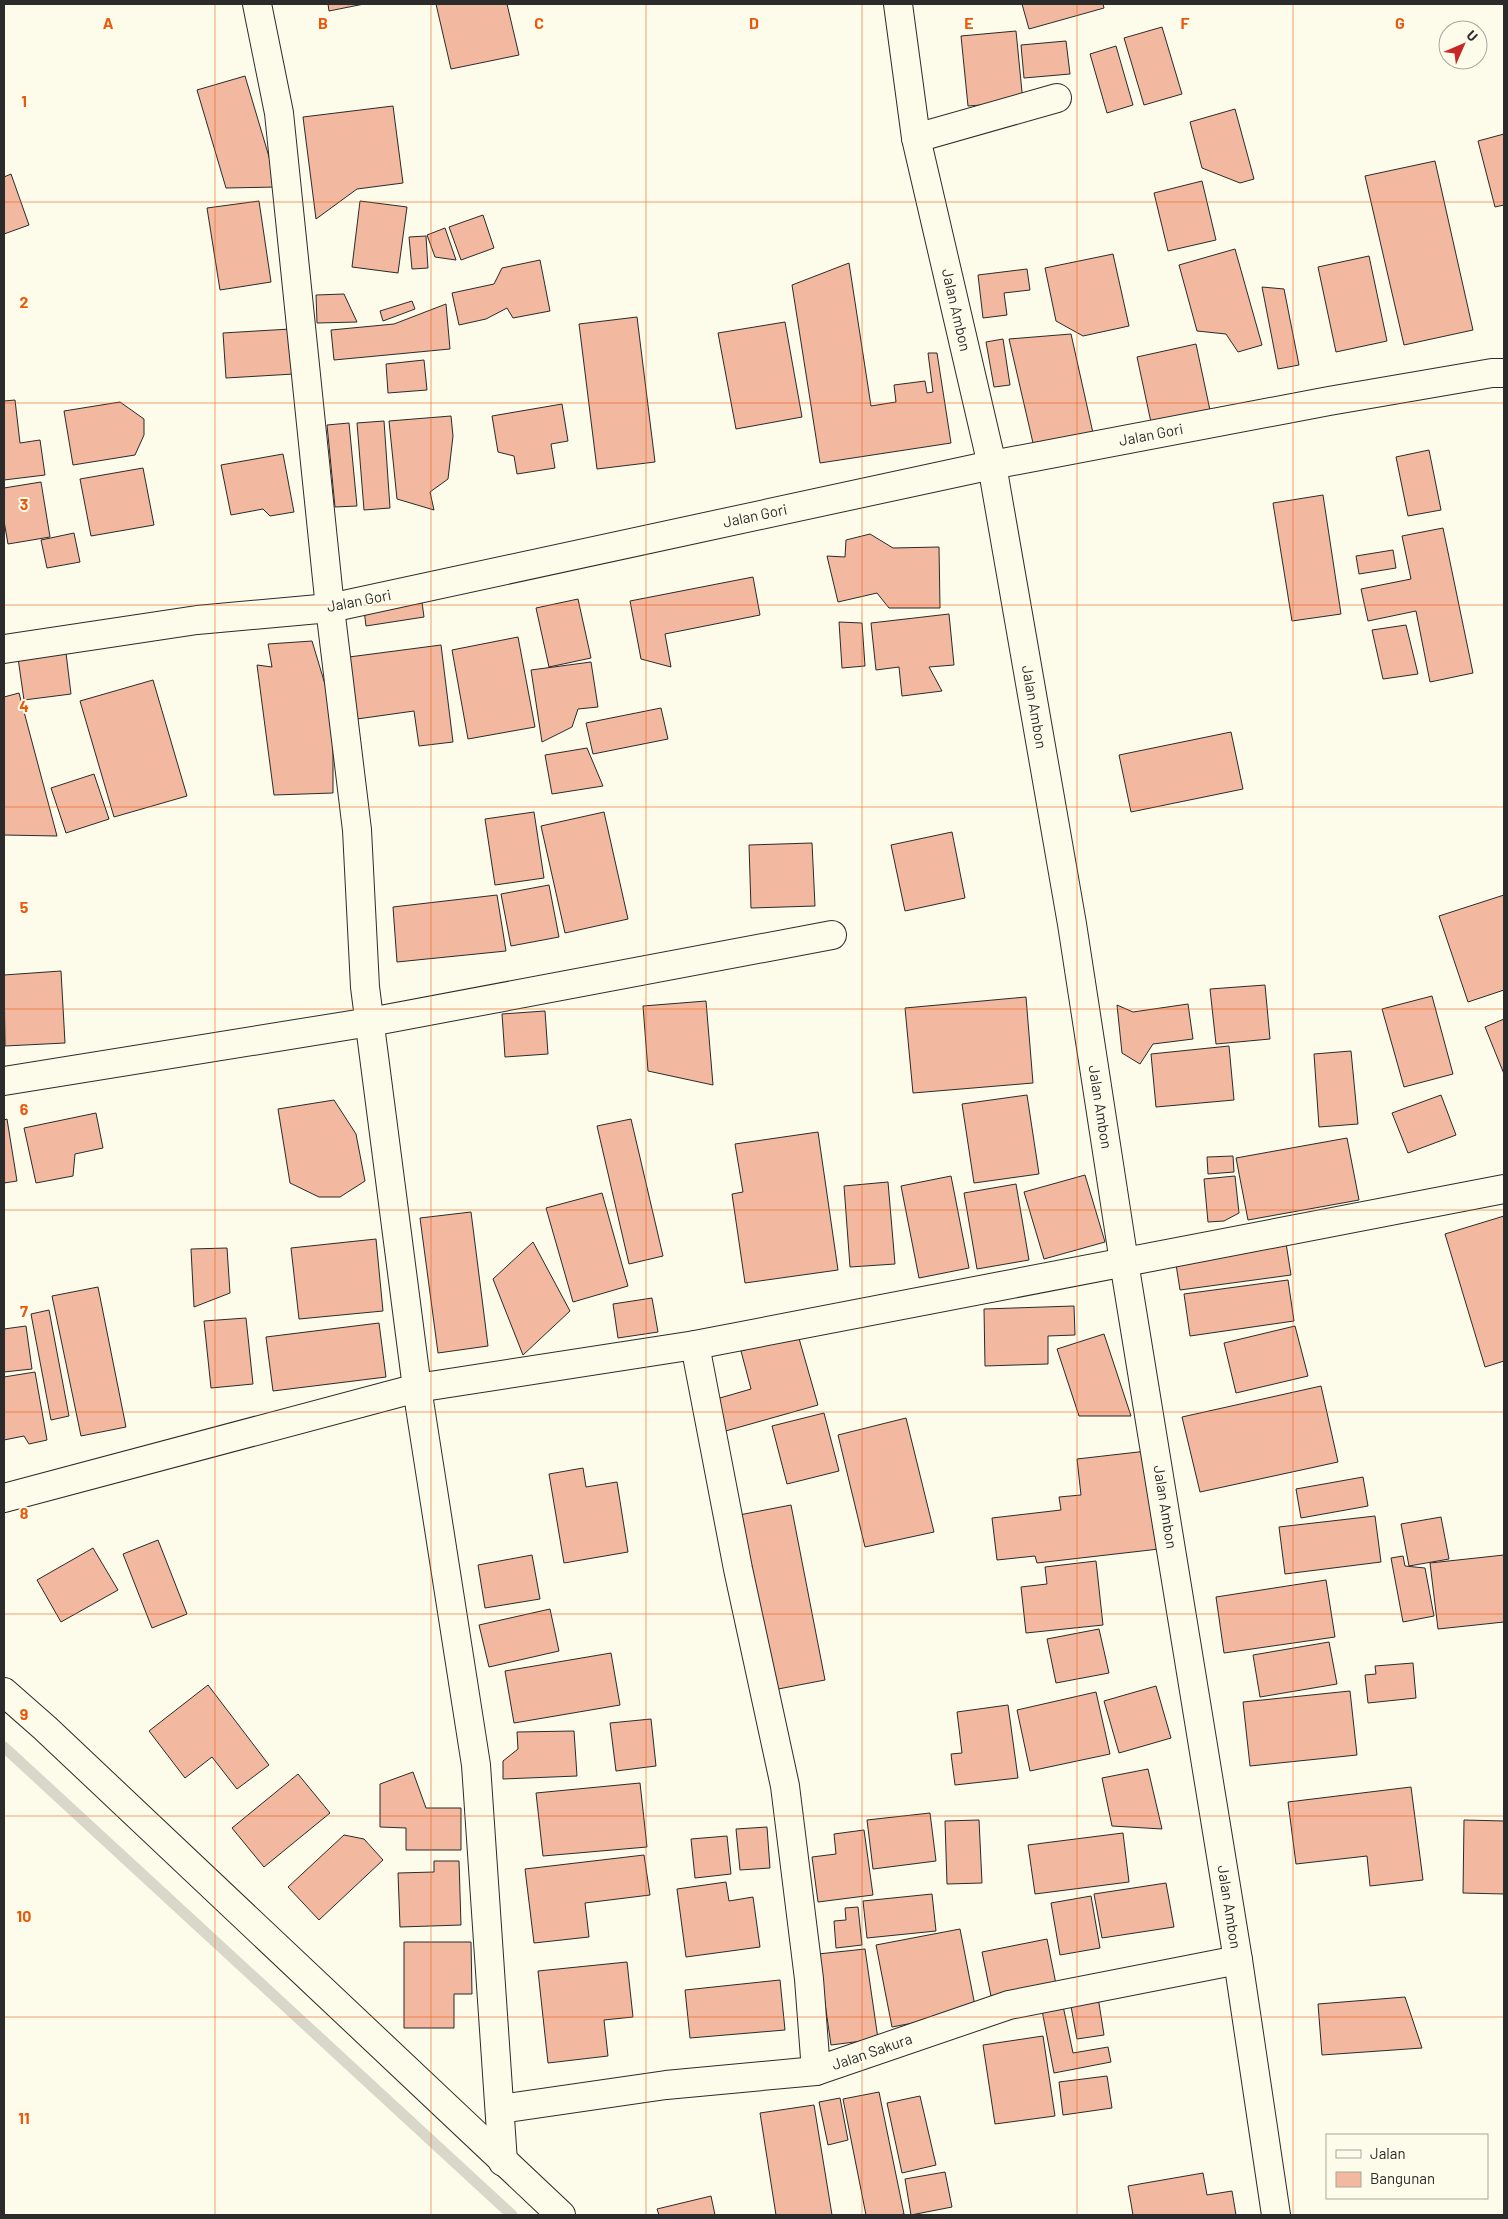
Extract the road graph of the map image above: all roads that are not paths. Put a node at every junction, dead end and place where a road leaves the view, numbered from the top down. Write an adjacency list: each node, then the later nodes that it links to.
1 (257, 4): 7 (street)
2 (898, 4): 4 (street, Jalan Ambon)
3 (1058, 98): 4 (street)
4 (916, 138): 6 (street, Jalan Ambon)
5 (1504, 373): 6 (street, Jalan Gori)
6 (992, 465): 7 (street, Jalan Gori); 13 (street, Jalan Ambon)
7 (330, 608): 8 (street, Jalan Gori); 10 (street)
8 (5, 642)
9 (832, 935): 10 (street)
10 (370, 1022): 11 (street); 15 (street)
11 (4, 1081)
12 (1504, 1189): 13 (street)
13 (1124, 1262): 14 (street); 18 (street, Jalan Ambon)
14 (695, 1345): 15 (street); 19 (street)
15 (417, 1388): 16 (street); 20 (street)
16 (4, 1498)
17 (4, 1692): 21 (street)
18 (1238, 1960): 19 (street, Jalan Sakura); 23 (street, Jalan Ambon)
19 (816, 2071): 20 (street, Jalan Sakura)
20 (500, 2109): 21 (street)
21 (503, 2162): 22 (street)
22 (561, 2215)
23 (1276, 2215)

